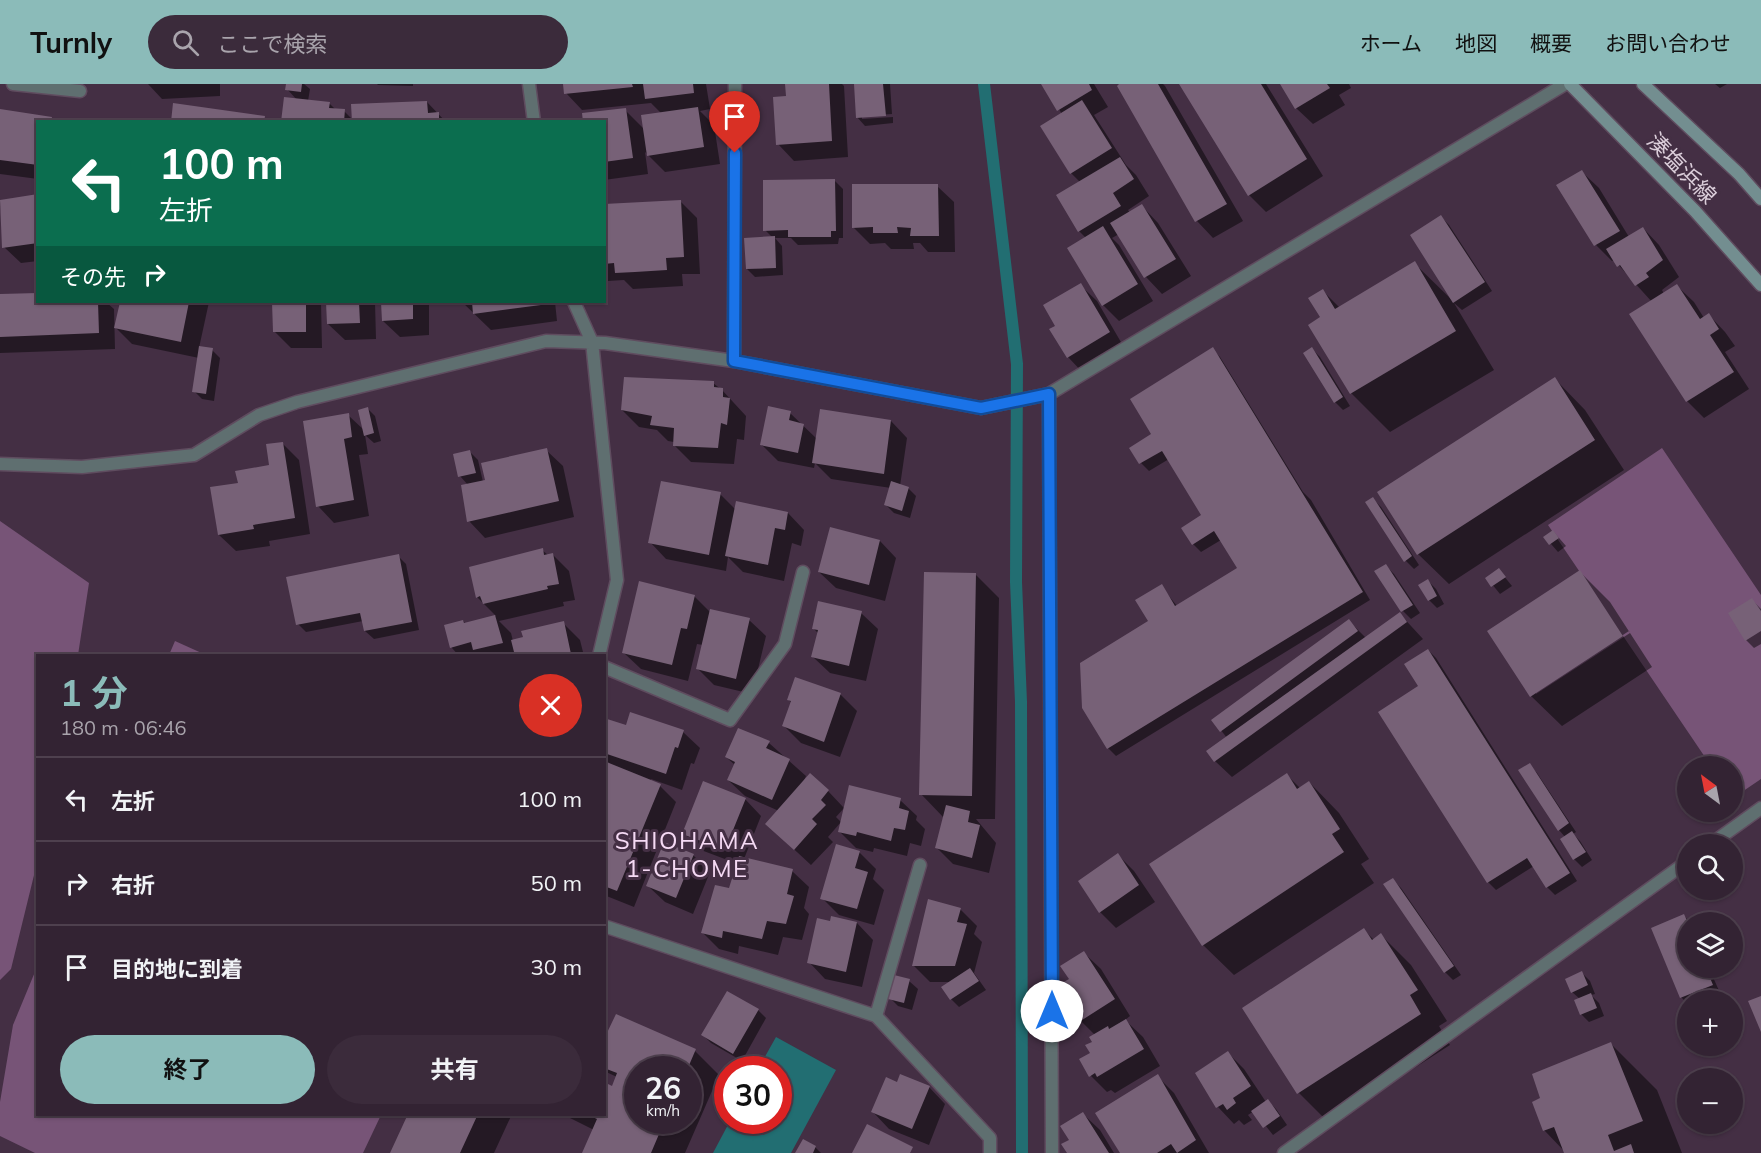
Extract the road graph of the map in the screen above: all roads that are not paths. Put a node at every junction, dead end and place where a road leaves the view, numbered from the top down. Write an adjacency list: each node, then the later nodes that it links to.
1 (13, 84): 7 (street)
2 (529, 84): 8 (street)
3 (735, 84): 13 (street)
4 (1565, 84): 14 (street)
5 (1569, 84): 10 (main road, 湊塩浜線)
6 (1643, 84): 9 (main road, 湊塩浜線)
7 (80, 91)
8 (534, 120)
9 (1761, 200)
10 (1761, 285)
11 (574, 303): 12 (street)
12 (592, 342): 13 (street); 15 (street); 17 (street)
13 (734, 361): 14 (street)
14 (1049, 394): 26 (street)
15 (0, 464)
16 (803, 572): 18 (street)
17 (599, 654)
18 (606, 669)
19 (1761, 808): 20 (street)
20 (1725, 834)
21 (920, 865): 24 (street)
22 (1677, 869): 27 (street)
23 (606, 927): 24 (street)
24 (876, 1016): 25 (street)
25 (990, 1153)
26 (1052, 1153)
27 (1284, 1153)

